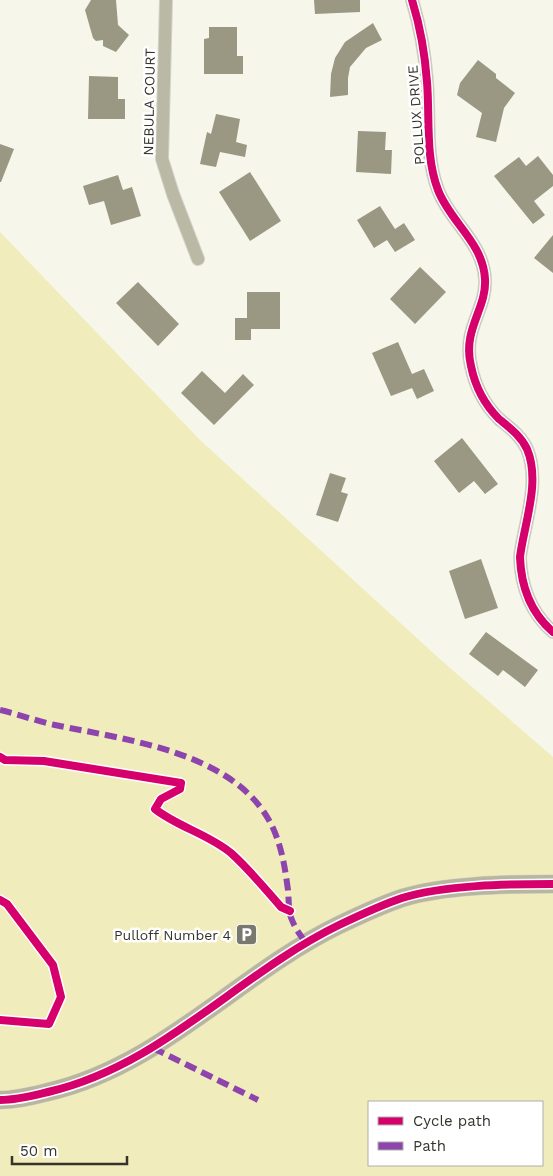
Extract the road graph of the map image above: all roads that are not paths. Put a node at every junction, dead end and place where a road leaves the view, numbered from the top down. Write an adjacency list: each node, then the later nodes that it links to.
1 (166, 0): 3 (street, NEBULA COURT)
2 (412, 0): 4 (street, POLLUX DRIVE)
3 (198, 259)
4 (553, 632)
5 (553, 884): 6 (street)
6 (0, 1100)

